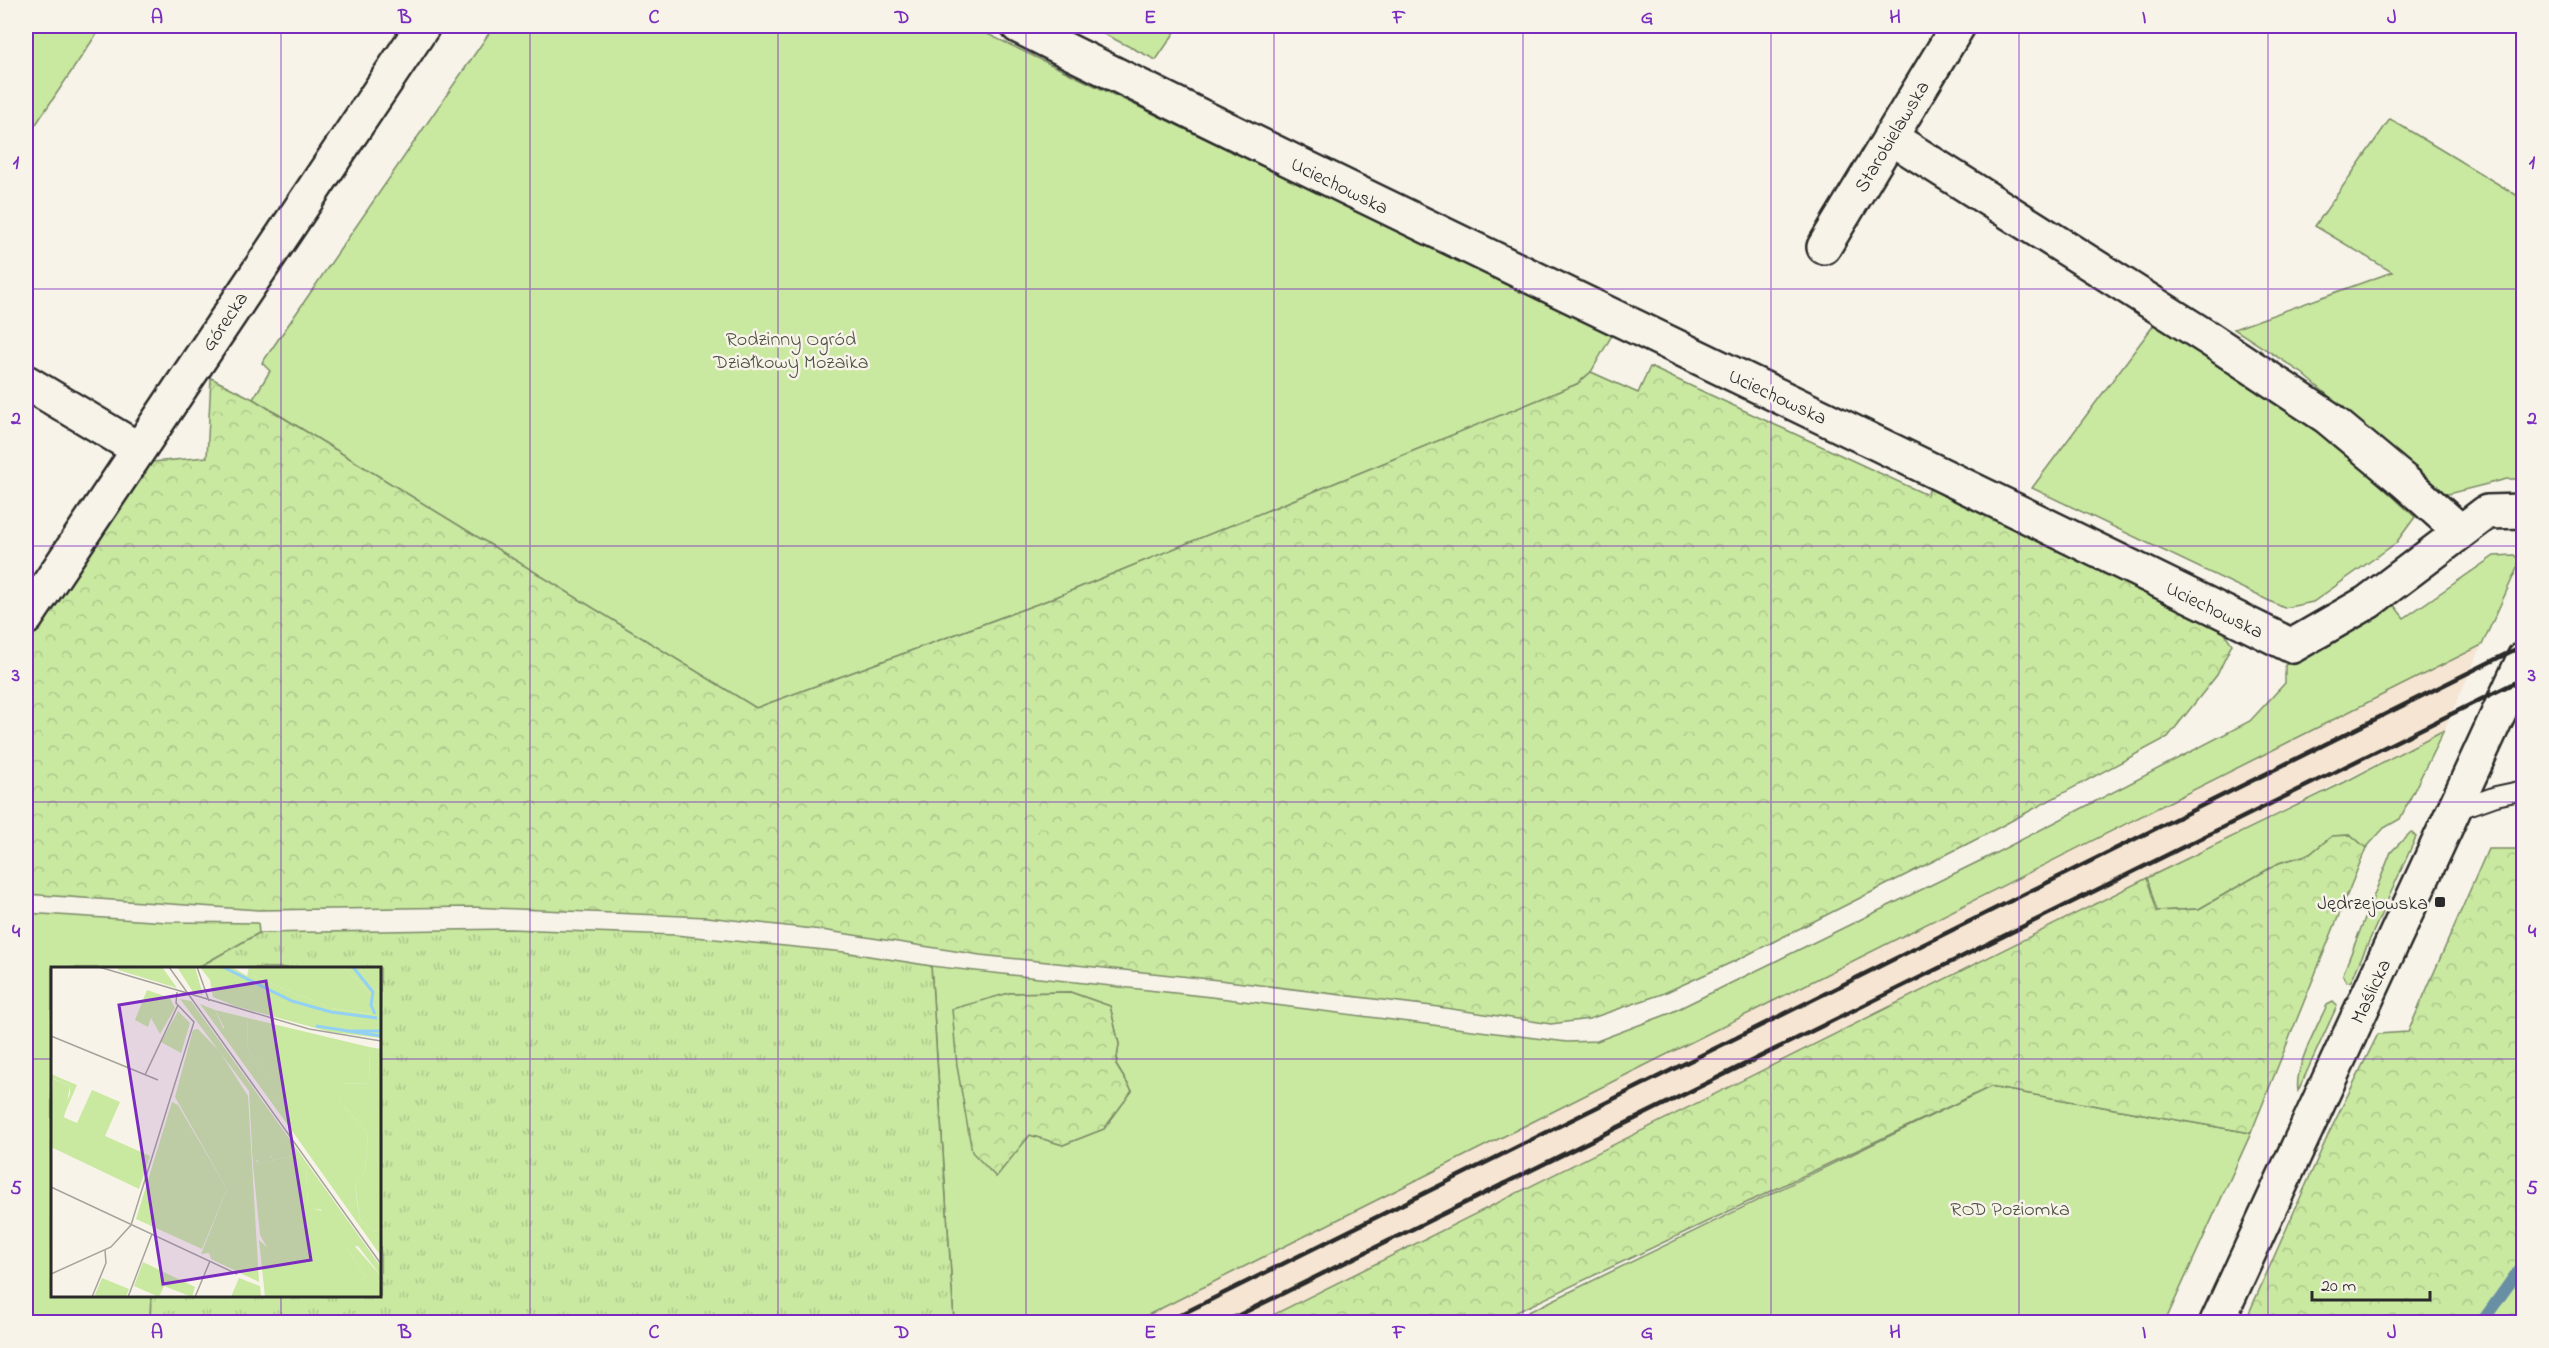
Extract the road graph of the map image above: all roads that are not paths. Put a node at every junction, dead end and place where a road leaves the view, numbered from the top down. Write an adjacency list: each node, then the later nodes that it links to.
1 (423, 26): 7 (street, Górecka)
2 (1018, 26): 9 (street, Uciechowska)
3 (1958, 26): 4 (street, Starobielawska)
4 (1890, 137): 5 (street, Starobielawska); 9 (street)
5 (1824, 247)
6 (26, 382): 7 (street)
7 (138, 449): 10 (street, Górecka)
8 (2523, 511): 9 (street, Uciechowska)
9 (2460, 531)
10 (26, 618)
11 (2523, 658): 13 (street, Maślicka)
12 (2523, 790): 13 (lane)
13 (2453, 812): 14 (street, Maślicka)
14 (2217, 1323)

